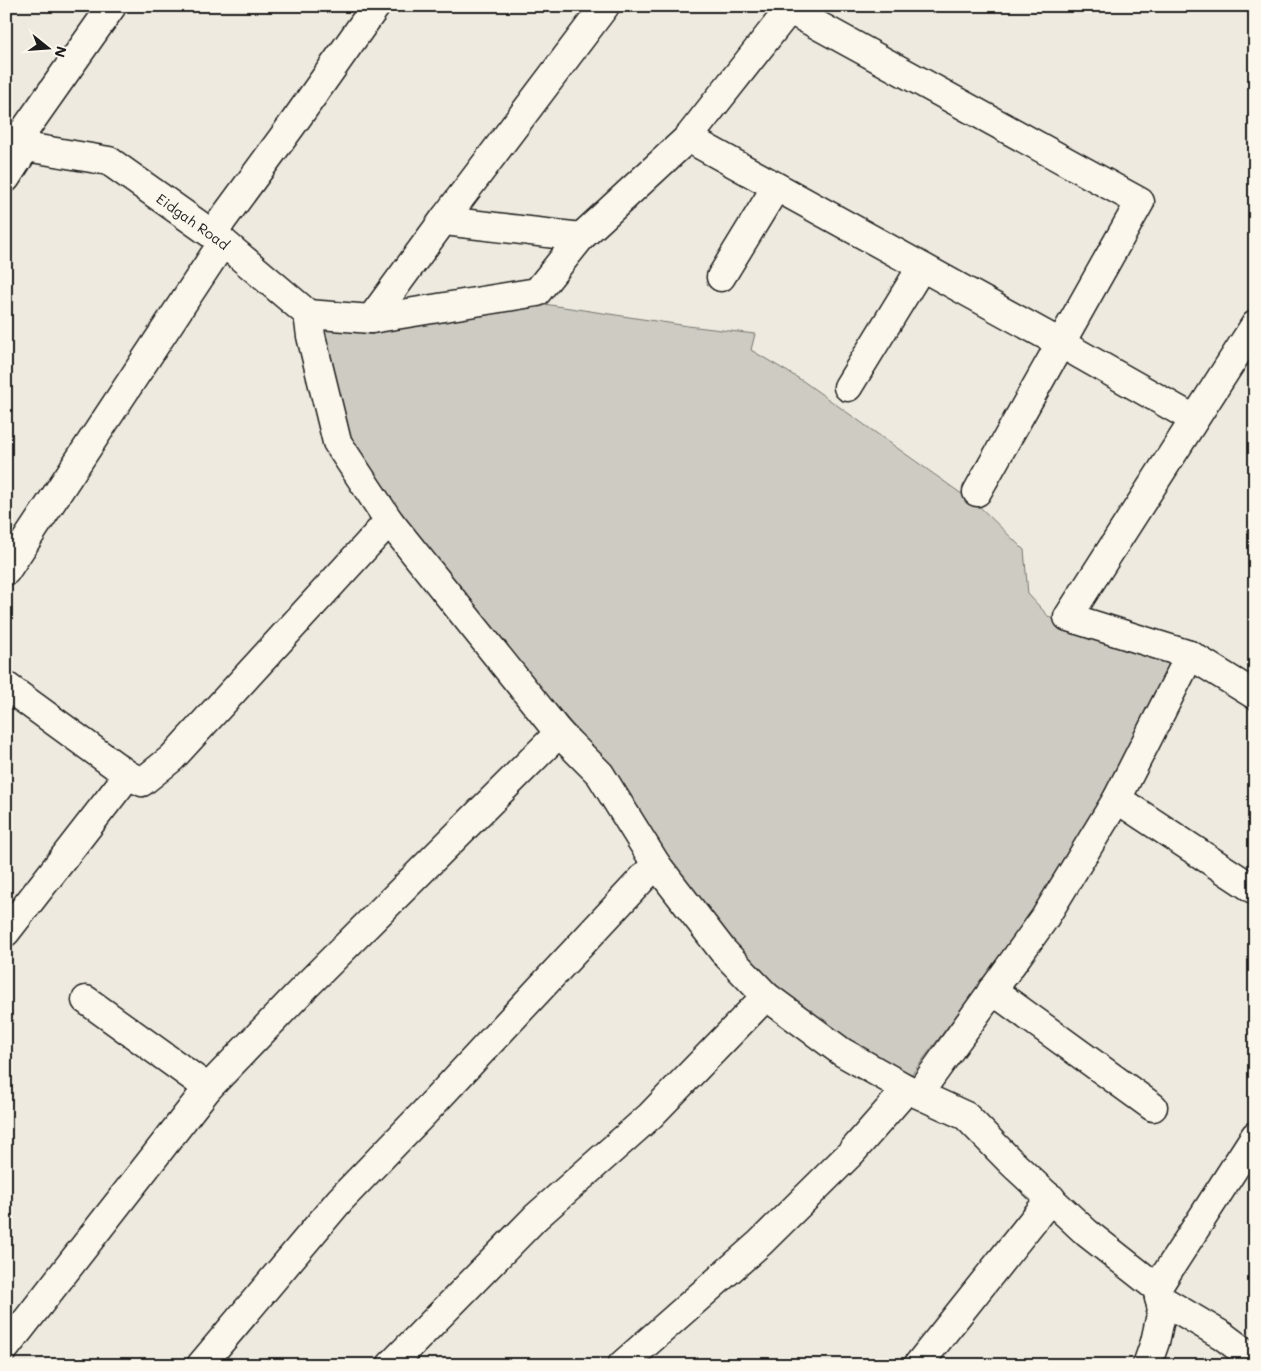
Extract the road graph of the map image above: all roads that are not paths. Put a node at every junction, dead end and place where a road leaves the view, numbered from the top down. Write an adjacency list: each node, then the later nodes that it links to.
1 (112, 6): 6 (street)
2 (376, 6): 11 (street)
3 (605, 6): 9 (street)
4 (791, 8): 5 (street); 17 (street)
5 (688, 138): 8 (street); 10 (street)
6 (17, 141): 7 (street); 11 (street, Eidgah Road)
7 (6, 178)
8 (776, 187): 12 (street); 13 (street)
9 (445, 218): 10 (street); 15 (street)
10 (580, 237): 15 (street)
11 (218, 238): 14 (street, Eidgah Road); 22 (street)
12 (921, 268): 17 (street); 18 (street)
13 (721, 277)
14 (308, 314): 15 (street); 21 (street)
15 (371, 319)
16 (1255, 325): 19 (street)
17 (1060, 343): 19 (street); 20 (street)
18 (848, 387)
19 (1194, 419): 23 (street)
20 (977, 492)
21 (388, 521): 26 (street); 27 (street)
22 (6, 571)
23 (1190, 654): 25 (street); 28 (street)
24 (6, 686): 27 (street)
25 (1255, 695)
26 (559, 733): 29 (street); 35 (street)
27 (128, 775): 31 (street)
28 (1117, 799): 30 (street); 32 (street)
29 (656, 864): 33 (street); 43 (street)
30 (1255, 890)
31 (6, 932)
32 (992, 990): 36 (street); 37 (street)
33 (766, 996): 36 (street); 44 (street)
34 (86, 1000): 35 (street)
35 (208, 1088): 41 (street)
36 (913, 1091): 39 (street); 45 (street)
37 (1153, 1107)
38 (1255, 1136): 40 (street)
39 (1051, 1198): 40 (street); 46 (street)
40 (1158, 1293): 42 (street); 47 (street)
41 (6, 1347)
42 (1255, 1360)
43 (201, 1365)
44 (391, 1365)
45 (622, 1365)
46 (918, 1365)
47 (1147, 1365)

